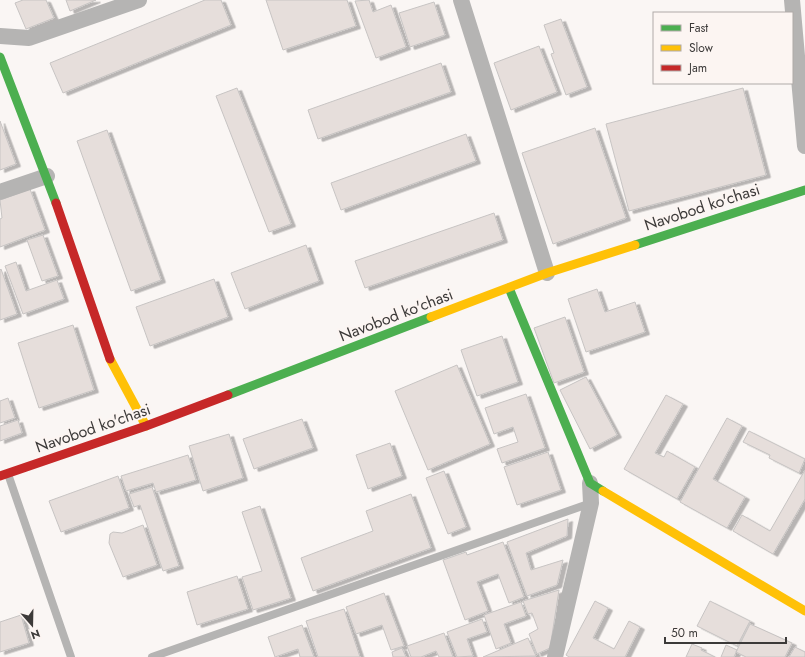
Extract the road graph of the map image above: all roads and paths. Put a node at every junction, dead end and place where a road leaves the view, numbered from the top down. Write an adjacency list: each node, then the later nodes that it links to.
1 (140, 0): 4 (street)
2 (461, 0): 10 (street)
3 (792, 0): 6 (street)
4 (0, 36)
5 (0, 57): 7 (street)
6 (805, 146)
7 (47, 176): 9 (street); 12 (street)
8 (805, 190): 10 (street, Navobod ko'chasi)
9 (0, 192)
10 (547, 273): 11 (street, Navobod ko'chasi)
11 (509, 288): 12 (street, Navobod ko'chasi); 14 (street)
12 (146, 426): 13 (street, Navobod ko'chasi)
13 (4, 475): 17 (lane)
14 (590, 483): 15 (street); 16 (street)
15 (591, 503): 18 (lane); 19 (street)
16 (805, 611)
17 (71, 657)
18 (152, 657)
19 (555, 657)

